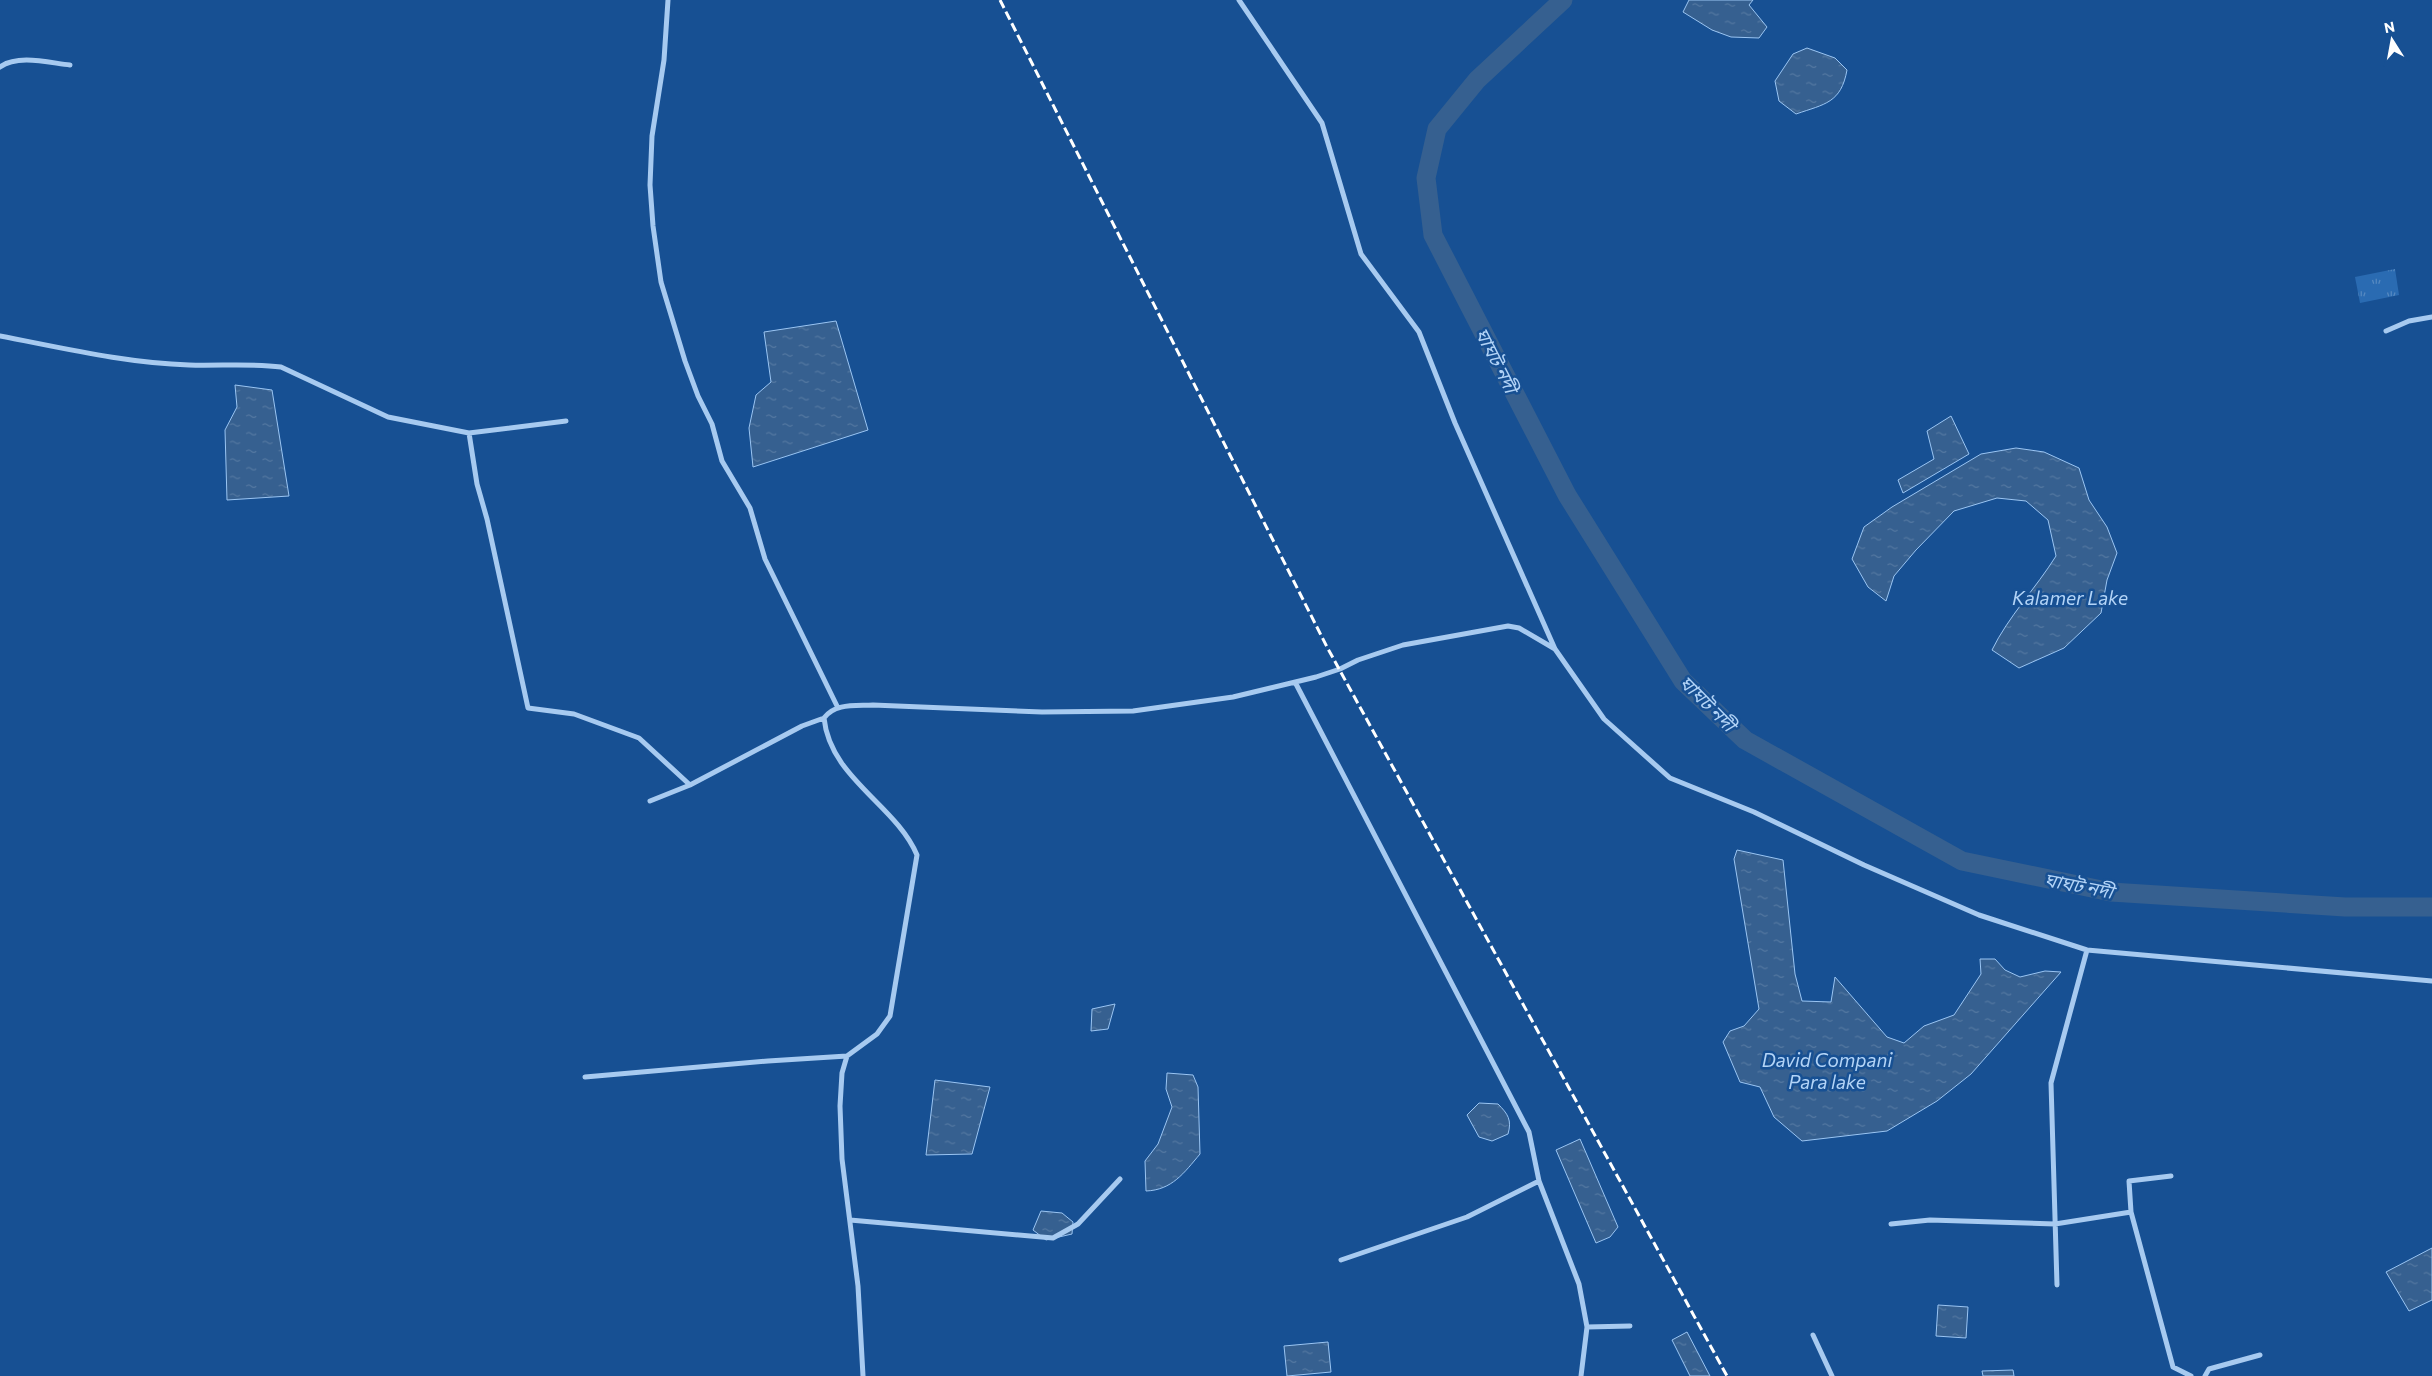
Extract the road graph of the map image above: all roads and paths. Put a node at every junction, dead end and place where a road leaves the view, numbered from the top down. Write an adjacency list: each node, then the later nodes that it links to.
1 (668, 0): 12 (street)
2 (1239, 0): 10 (street)
3 (70, 65): 4 (street)
4 (0, 67)
5 (2432, 318): 6 (street)
6 (2386, 331)
7 (0, 336): 9 (street)
8 (566, 421): 9 (street)
9 (470, 433): 14 (street)
10 (1555, 649): 11 (street); 16 (street)
11 (1295, 682): 12 (street); 22 (street)
12 (838, 708): 13 (street)
13 (824, 718): 14 (street); 18 (street)
14 (690, 785): 15 (street)
15 (650, 801)
16 (2087, 950): 17 (street); 26 (street)
17 (2432, 981)
18 (847, 1056): 19 (street); 24 (street)
19 (585, 1077)
20 (2171, 1176): 23 (street)
21 (1120, 1179): 24 (street)
22 (1539, 1181): 27 (street); 30 (street)
23 (2131, 1212): 26 (street); 36 (street)
24 (850, 1220): 33 (street)
25 (1891, 1224): 26 (street)
26 (2055, 1224): 28 (street)
27 (1341, 1260)
28 (2057, 1285)
29 (1630, 1326): 30 (street)
30 (1587, 1327): 34 (street)
31 (1813, 1335): 35 (street)
32 (2260, 1355): 37 (street)
33 (863, 1376)
34 (1582, 1376)
35 (1832, 1376)
36 (2191, 1376)
37 (2205, 1376)

